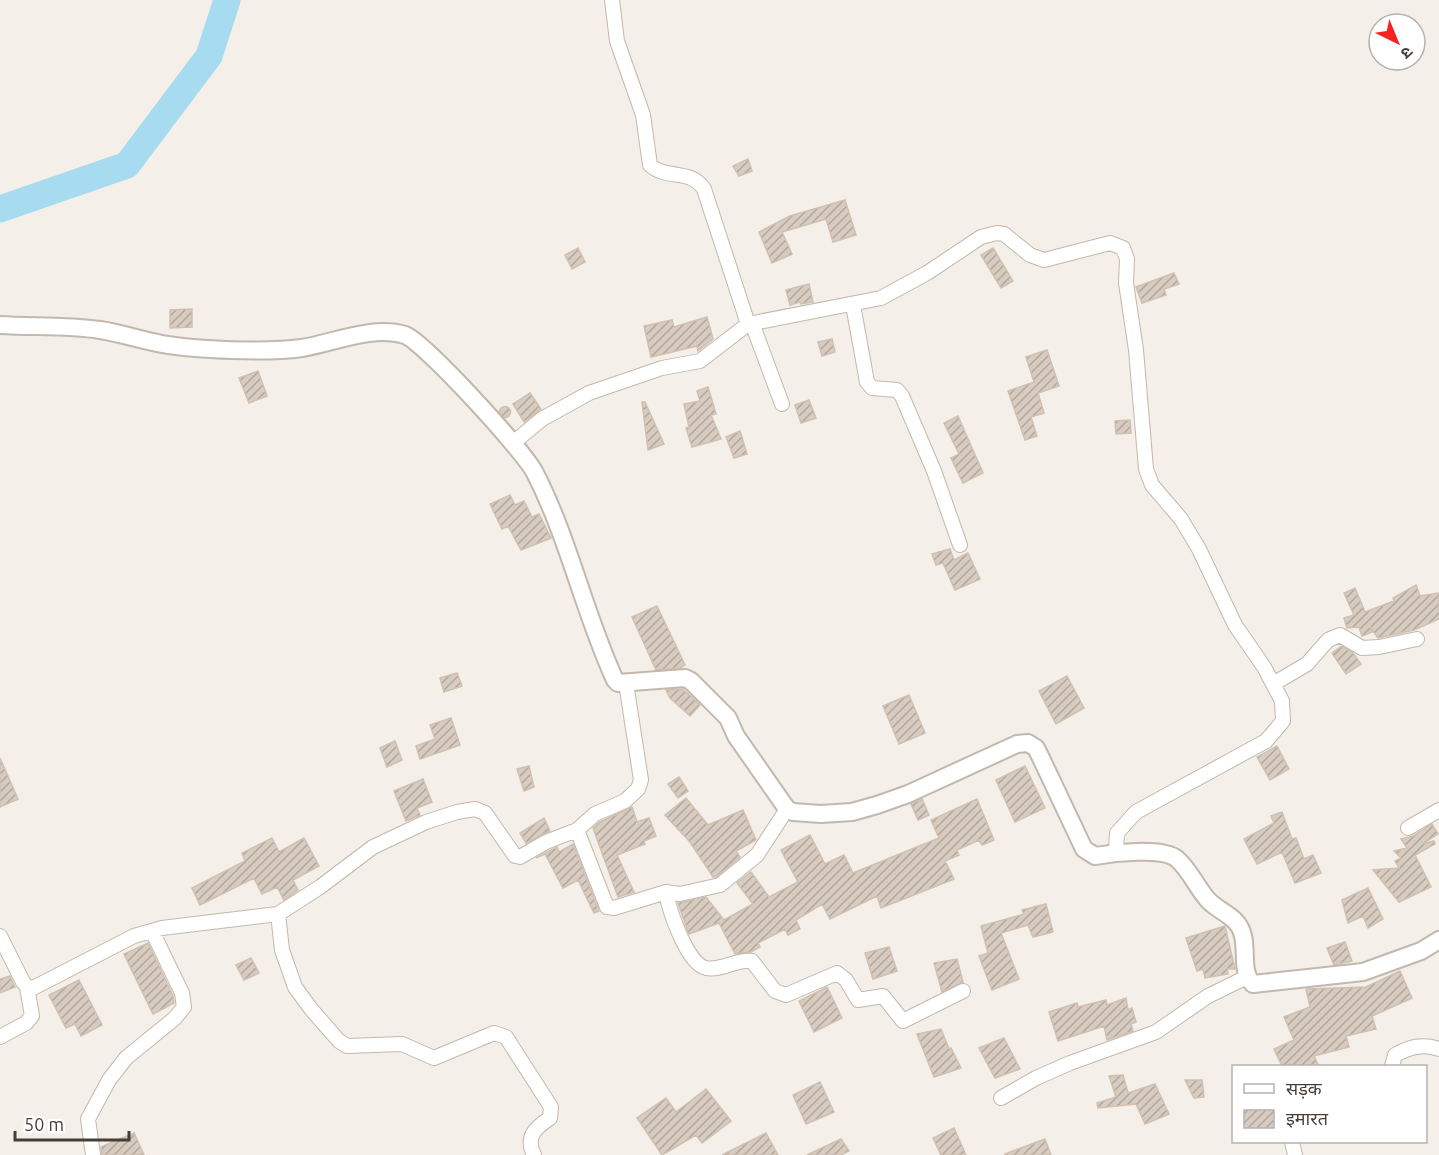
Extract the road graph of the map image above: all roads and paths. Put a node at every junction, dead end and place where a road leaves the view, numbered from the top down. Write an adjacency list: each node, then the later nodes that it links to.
1 (612, 0): 3 (street)
2 (853, 305): 3 (street); 7 (street); 10 (street)
3 (750, 324): 5 (street); 6 (street)
4 (0, 325): 6 (street)
5 (782, 404)
6 (513, 443): 9 (street)
7 (960, 545)
8 (1417, 639): 10 (street)
9 (626, 683): 11 (street); 14 (street)
10 (1274, 684): 15 (street)
11 (787, 809): 15 (street); 16 (street)
12 (1439, 810): 13 (street)
13 (1408, 828)
14 (577, 830): 16 (street); 17 (street)
15 (1116, 851): 21 (street)
16 (666, 892): 23 (street)
17 (278, 914): 18 (street); 29 (street)
18 (152, 931): 22 (street); 28 (street)
19 (0, 936): 22 (street)
20 (1439, 940): 21 (street)
21 (1247, 977): 27 (street)
22 (27, 987): 24 (street)
23 (963, 992)
24 (0, 1037)
25 (1439, 1050): 26 (street)
26 (1392, 1065)
27 (1001, 1098)
28 (93, 1155)
29 (534, 1155)

